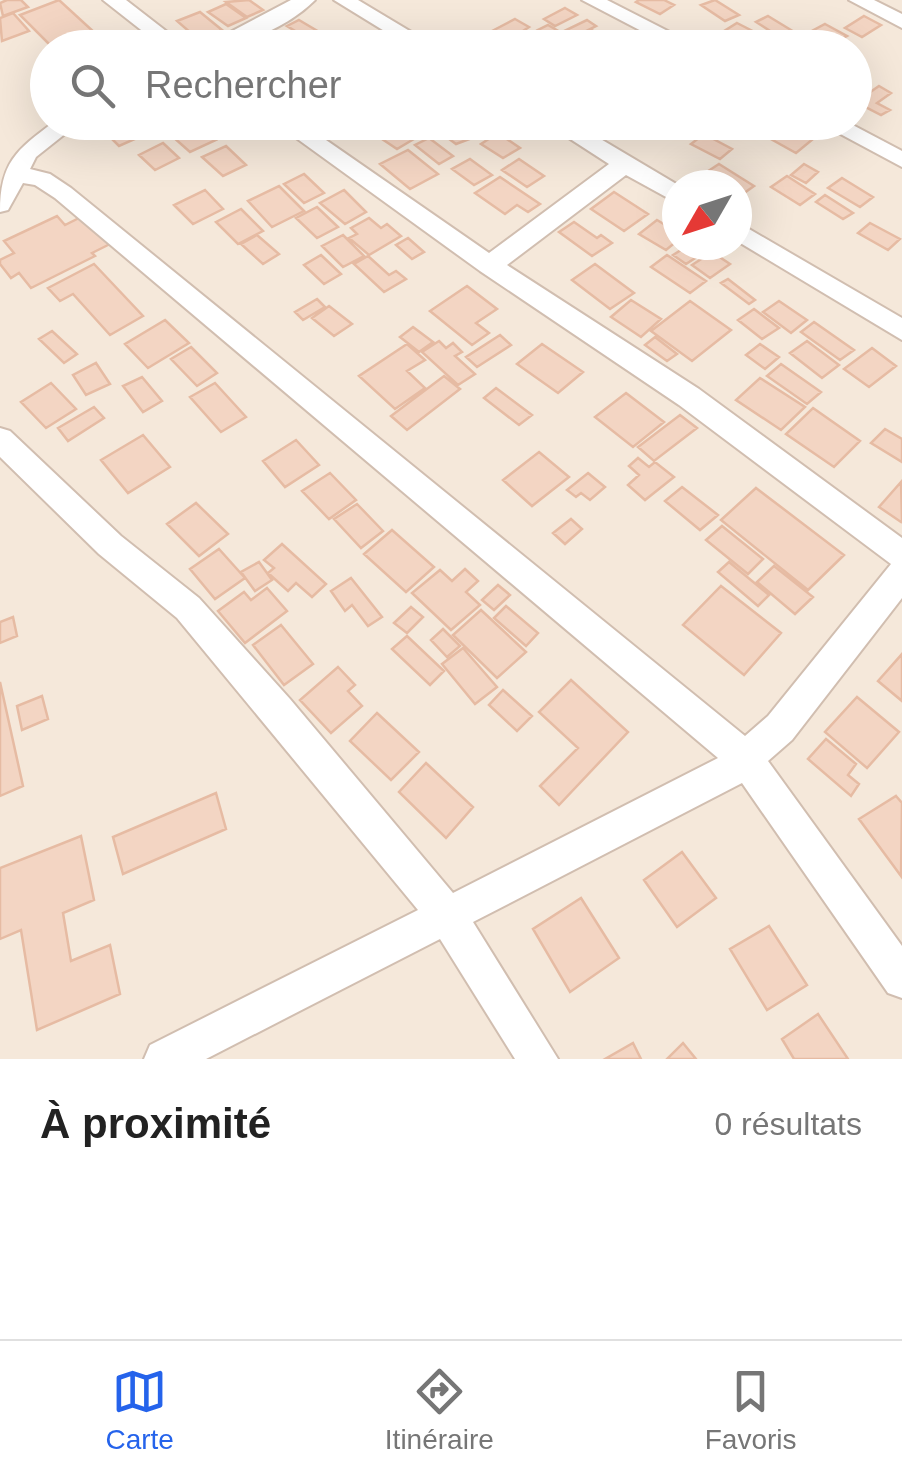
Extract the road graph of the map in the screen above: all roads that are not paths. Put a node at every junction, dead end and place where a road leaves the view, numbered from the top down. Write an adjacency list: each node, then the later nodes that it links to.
1 (114, 0): 7 (street)
2 (304, 0): 8 (street)
3 (344, 0): 9 (street)
4 (592, 0): 10 (street)
5 (859, 0): 6 (street)
6 (902, 22)
7 (154, 30)
8 (251, 30)
9 (396, 30)
10 (654, 30)
11 (48, 140): 17 (street)
12 (310, 140): 22 (street)
13 (585, 140): 18 (street)
14 (863, 140): 16 (street)
15 (0, 143): 17 (street)
16 (902, 160)
17 (21, 163): 20 (street); 27 (street)
18 (626, 164): 19 (street); 22 (street)
19 (662, 186)
20 (0, 204)
21 (752, 239): 23 (street)
22 (489, 266): 25 (street)
23 (902, 330)
24 (0, 439): 28 (street)
25 (902, 555)
26 (902, 574): 27 (street)
27 (746, 758): 28 (street); 29 (street)
28 (446, 914): 30 (street); 31 (street)
29 (902, 979)
30 (164, 1059)
31 (538, 1059)

